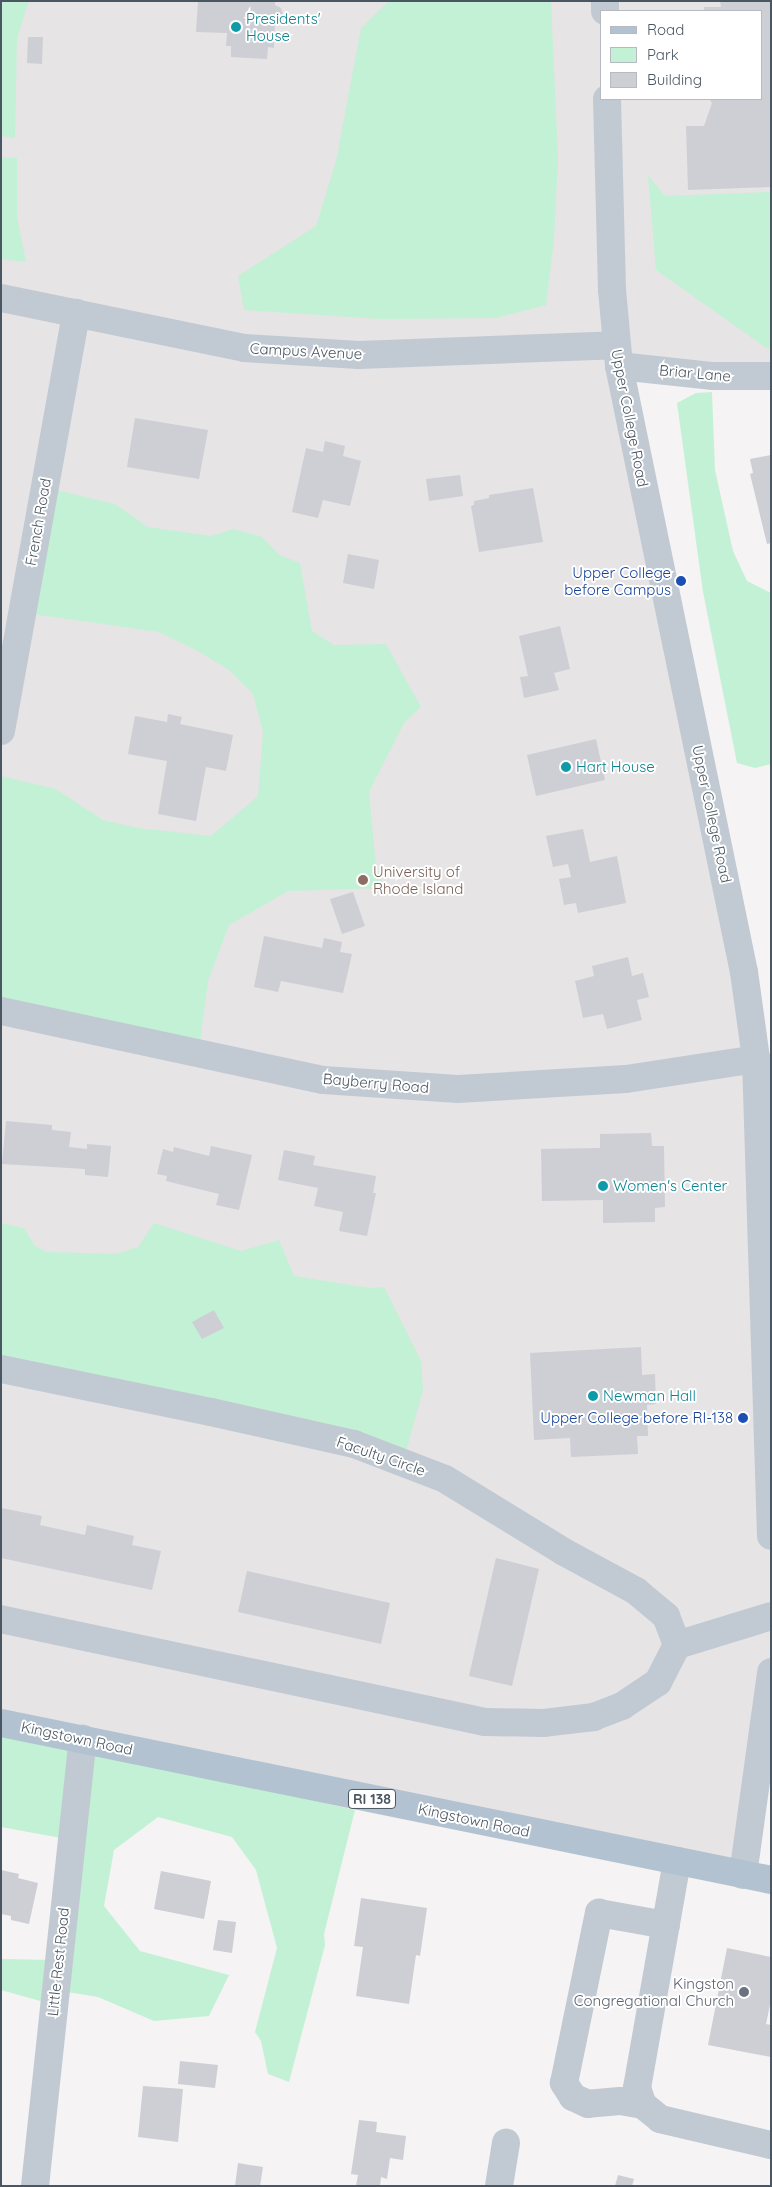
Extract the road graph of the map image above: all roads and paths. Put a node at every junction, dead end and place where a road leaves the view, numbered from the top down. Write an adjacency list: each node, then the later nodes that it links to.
1 (607, 100): 4 (street, Upper College Road)
2 (1, 298): 3 (street, Campus Avenue)
3 (76, 314): 4 (street, Campus Avenue); 6 (street, French Road)
4 (617, 356): 5 (street, Briar Lane); 8 (street, Upper College Road)
5 (771, 376)
6 (1, 732)
7 (1, 1011): 8 (street, Bayberry Road)
8 (756, 1059): 10 (street, Upper College Road)
9 (1, 1369): 13 (street, Faculty Circle)
10 (771, 1536)
11 (771, 1616): 13 (street)
12 (1, 1619): 13 (street)
13 (677, 1645)
14 (771, 1672): 18 (street)
15 (1, 1722): 16 (main road, Kingstown Road / RI 138)
16 (83, 1739): 17 (main road, Kingstown Road / RI 138); 24 (street, Little Rest Road)
17 (677, 1862): 18 (main road, Kingstown Road / RI 138); 20 (street)
18 (743, 1875): 19 (main road, Kingstown Road / RI 138)
19 (771, 1880)
20 (666, 1925): 21 (street); 21 (street)
21 (644, 2105): 23 (street)
22 (506, 2143): 25 (street)
23 (771, 2146)
24 (35, 2186)
25 (499, 2186)

